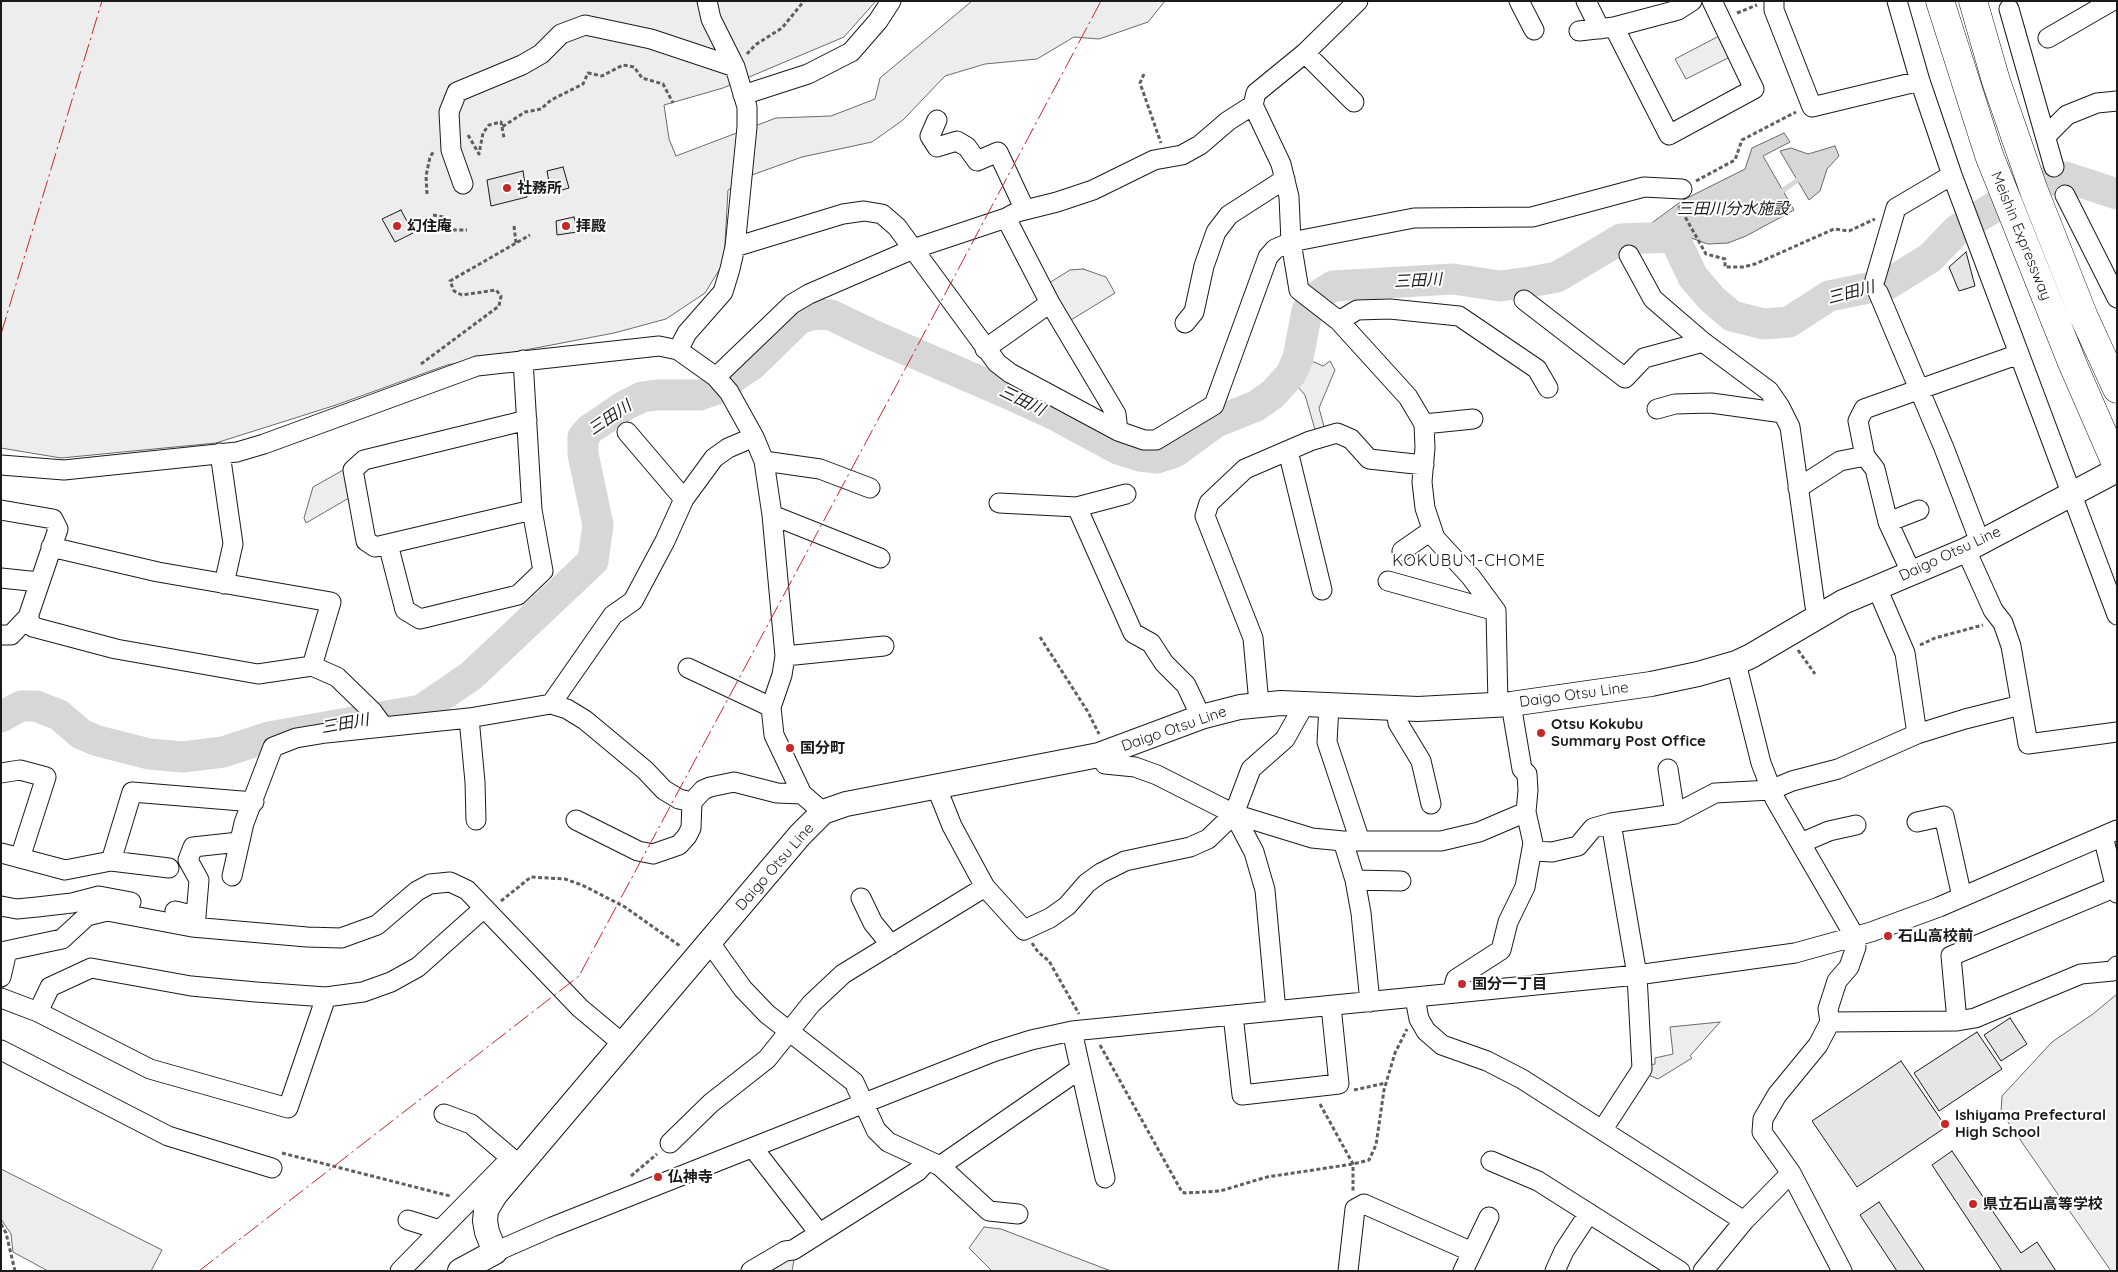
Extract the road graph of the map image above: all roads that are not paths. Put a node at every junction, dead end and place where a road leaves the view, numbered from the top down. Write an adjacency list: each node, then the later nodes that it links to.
1 (707, 1): 19 (street)
2 (891, 1): 21 (street)
3 (1519, 1): 15 (street)
4 (1586, 1): 14 (street)
5 (1692, 1): 14 (street)
6 (1712, 1): 14 (street)
7 (1897, 1): 20 (street)
8 (1940, 1): 67 (highway, Meishin Expressway)
9 (1973, 1): 52 (highway, Meishin Expressway)
10 (2112, 1): 17 (street)
11 (2013, 4): 26 (street)
12 (1347, 5): 18 (street)
13 (1774, 6): 20 (street)
14 (1607, 28): 16 (street)
15 (1534, 30)
16 (1579, 31)
17 (2048, 38)
18 (1305, 53): 23 (street); 24 (street)
19 (735, 67): 21 (street); 30 (street)
20 (1920, 81): 28 (street)
21 (743, 95): 36 (street)
22 (2117, 101): 26 (street)
23 (1354, 102)
24 (1253, 105): 29 (street); 33 (street)
25 (937, 120): 33 (street)
26 (2046, 136): 27 (street)
27 (2054, 167)
28 (1952, 175): 47 (street); 51 (street)
29 (1285, 179): 35 (street); 43 (street)
30 (463, 184)
31 (1679, 189): 35 (street)
32 (2065, 195): 39 (street)
33 (1025, 210): 34 (street)
34 (1006, 218): 37 (street); 41 (street)
35 (1291, 242): 42 (street); 58 (street)
36 (735, 247): 37 (street); 46 (street)
37 (913, 249): 45 (street); 49 (street)
38 (1629, 255): 44 (street)
39 (2117, 298)
40 (1524, 300): 44 (street)
41 (1050, 304): 45 (street); 58 (street)
42 (1338, 321): 50 (street); 57 (street)
43 (1185, 323)
44 (1703, 342): 54 (street)
45 (985, 349): 58 (street)
46 (678, 350): 48 (street); 49 (street)
47 (2019, 354): 51 (street); 71 (street)
48 (523, 360): 56 (street); 62 (street)
49 (722, 383): 60 (street)
50 (1548, 388)
51 (1918, 389): 64 (street); 83 (street)
52 (2117, 390)
53 (1657, 409): 54 (street)
54 (1783, 413): 70 (street)
55 (1473, 419): 57 (street)
56 (527, 420): 77 (street); 82 (street)
57 (1424, 424): 63 (street)
58 (1118, 431)
59 (627, 432): 73 (street)
60 (754, 437): 65 (street); 73 (street)
61 (1288, 451): 63 (street); 93 (street); 105 (street)
62 (220, 454): 66 (street); 91 (street)
63 (1424, 456): 81 (street)
64 (1865, 456): 70 (street); 80 (street)
65 (764, 461): 69 (street); 79 (street)
66 (1, 465)
67 (2117, 466)
68 (2117, 470): 71 (main road, Daigo Otsu Line)
69 (870, 488)
70 (1798, 488): 95 (street)
71 (2079, 489): 83 (main road, Daigo Otsu Line); 96 (street)
72 (1126, 494): 75 (street)
73 (684, 499): 104 (street)
74 (999, 503): 75 (street)
75 (1077, 507): 112 (street)
76 (1, 510): 84 (street)
77 (532, 510): 82 (street); 82 (street)
78 (1919, 510): 80 (street)
79 (772, 515): 86 (street); 100 (street)
80 (1888, 522): 87 (street)
81 (1432, 530): 85 (street); 94 (street)
82 (388, 544)
83 (1973, 546): 87 (main road, Daigo Otsu Line); 108 (street)
84 (52, 547): 90 (street); 91 (street)
85 (1402, 551)
86 (880, 558)
87 (1911, 572): 92 (main road, Daigo Otsu Line)
88 (1, 578): 90 (street)
89 (1388, 581): 94 (street)
90 (40, 582): 97 (street)
91 (224, 584): 102 (street)
92 (1877, 588): 95 (main road, Daigo Otsu Line); 116 (street)
93 (1322, 590)
94 (1496, 610): 106 (street)
95 (1821, 615): 101 (main road, Daigo Otsu Line)
96 (2117, 615)
97 (28, 617): 98 (street); 102 (street)
98 (1, 635)
99 (884, 646): 100 (street)
100 (785, 656): 110 (street)
101 (1736, 663): 106 (main road, Daigo Otsu Line); 121 (street)
102 (312, 666): 114 (street)
103 (688, 668): 110 (street)
104 (551, 704): 113 (street); 124 (street)
105 (1260, 704): 107 (main road, Daigo Otsu Line); 112 (main road, Daigo Otsu Line)
106 (1504, 704): 111 (main road, Daigo Otsu Line); 127 (street)
107 (1304, 705): 109 (main road, Daigo Otsu Line); 128 (street)
108 (2022, 705): 115 (street); 116 (street)
109 (1329, 706): 111 (main road, Daigo Otsu Line); 136 (street)
110 (771, 707): 122 (street)
111 (1396, 709): 125 (street)
112 (1201, 717): 117 (main road, Daigo Otsu Line)
113 (469, 718): 114 (street); 130 (street)
114 (378, 720): 123 (street)
115 (2117, 732)
116 (1917, 734): 121 (street)
117 (1104, 754): 120 (main road, Daigo Otsu Line); 128 (street)
118 (1668, 769): 129 (street)
119 (1, 773): 141 (street)
120 (936, 786): 126 (main road, Daigo Otsu Line); 147 (street)
121 (1771, 790): 129 (street); 138 (street)
122 (802, 794): 124 (street); 126 (street)
123 (254, 802): 137 (street); 142 (street)
124 (692, 802): 131 (street)
125 (1431, 804)
126 (823, 812): 157 (main road, Daigo Otsu Line)
127 (1526, 812): 136 (street); 139 (street)
128 (1234, 814): 136 (street); 147 (street); 168 (street)
129 (1675, 814): 133 (street)
130 (476, 820)
131 (576, 820)
132 (1917, 822): 150 (street)
133 (1611, 823): 139 (street); 160 (street)
134 (1856, 825): 138 (street)
135 (2110, 833): 148 (street); 150 (street)
136 (1352, 841): 145 (street)
137 (239, 842): 144 (street); 151 (street)
138 (1801, 843): 155 (street)
139 (1532, 852): 162 (street)
140 (1, 853): 141 (street)
141 (20, 858): 142 (street)
142 (111, 861): 143 (street)
143 (169, 868)
144 (232, 876)
145 (1355, 880): 146 (street); 166 (street)
146 (1401, 881)
147 (985, 888): 156 (street)
148 (2116, 890): 171 (street)
149 (861, 898): 156 (street)
150 (1962, 898): 155 (street)
151 (1, 906)
152 (486, 910): 153 (street); 163 (street); 175 (street)
153 (87, 916): 154 (street); 158 (street)
154 (1, 919)
155 (1855, 937): 160 (street); 172 (street)
156 (891, 944): 174 (street)
157 (703, 951): 174 (street); 175 (main road, Daigo Otsu Line)
158 (4, 952): 161 (street)
159 (2117, 966): 171 (street)
160 (1637, 975): 162 (street); 180 (street)
161 (1, 977)
162 (1452, 993): 165 (street)
163 (326, 997): 169 (street); 169 (street)
164 (1, 998): 169 (street)
165 (1415, 998): 166 (street); 180 (street)
166 (1370, 1002): 167 (street)
167 (1332, 1006): 168 (street); 170 (street)
168 (1276, 1011): 170 (street)
169 (38, 1012)
170 (1233, 1016): 173 (street)
171 (1957, 1020): 172 (street)
172 (1830, 1022): 187 (street)
173 (1083, 1030): 177 (street); 178 (street)
174 (790, 1031): 178 (street); 181 (street)
175 (623, 1044): 184 (main road, Daigo Otsu Line)
176 (1, 1050): 183 (street)
177 (1080, 1069): 186 (street); 188 (street)
178 (864, 1105): 182 (street); 186 (street)
179 (444, 1114): 184 (street)
180 (1602, 1129): 193 (street)
181 (670, 1143)
182 (753, 1148): 195 (street); 196 (street)
183 (274, 1160)
184 (515, 1162): 194 (street); 196 (main road, Daigo Otsu Line)
185 (1491, 1162): 189 (street)
186 (933, 1164): 190 (street); 195 (street)
187 (1791, 1173): 193 (street); 206 (street)
188 (1105, 1178)
189 (1589, 1213): 203 (street); 204 (street)
190 (1018, 1214)
191 (1489, 1217): 197 (street)
192 (408, 1220): 194 (street)
193 (1744, 1220): 205 (street)
194 (440, 1230): 198 (street)
195 (819, 1233): 200 (street)
196 (495, 1252): 199 (main road)
197 (1472, 1252): 201 (street); 202 (street)
198 (400, 1271)
199 (460, 1271)
200 (751, 1271)
201 (1348, 1271)
202 (1464, 1271)
203 (1555, 1271)
204 (1680, 1271)
205 (1703, 1271)
206 (1842, 1271)

